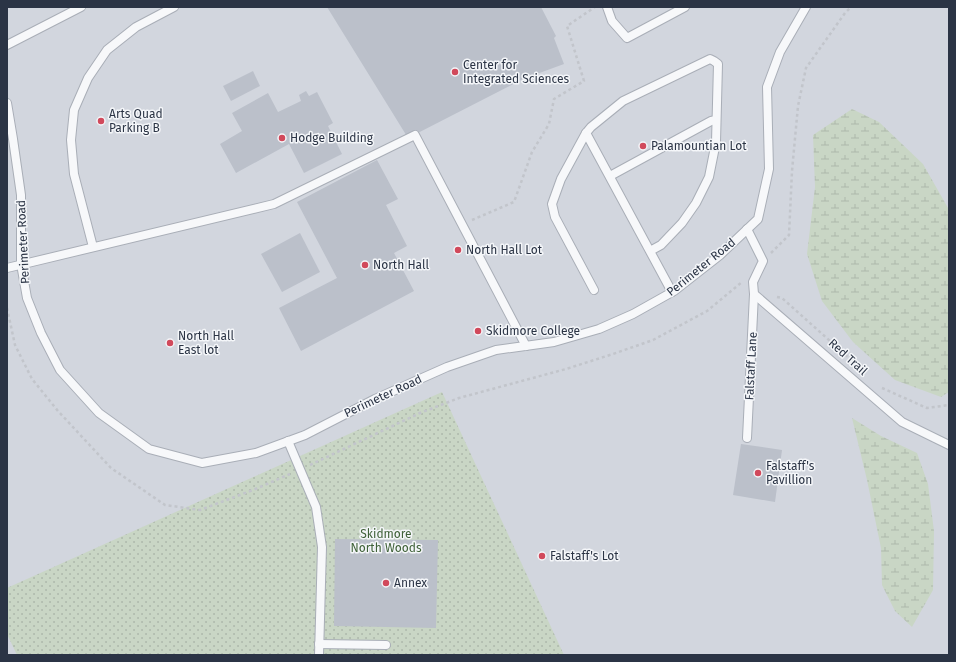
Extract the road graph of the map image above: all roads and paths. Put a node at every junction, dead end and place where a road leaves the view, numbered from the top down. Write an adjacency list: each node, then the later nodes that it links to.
1 (81, 7): 8 (lane)
2 (174, 7): 15 (lane)
3 (596, 7): 13 (path)
4 (607, 7): 5 (lane)
5 (685, 7)
6 (806, 7): 14 (lane, Perimeter Road)
7 (851, 7): 17 (path)
8 (7, 46)
9 (7, 103): 18 (lane, Perimeter Road)
10 (716, 120): 11 (lane); 12 (lane); 16 (lane)
11 (586, 133): 12 (lane); 21 (lane)
12 (610, 176): 16 (lane)
13 (462, 224): 15 (lane); 26 (lane)
14 (747, 229): 17 (lane); 22 (lane, Perimeter Road)
15 (92, 247): 18 (lane)
16 (650, 251): 22 (lane)
17 (762, 260): 23 (lane, Falstaff Lane)
18 (22, 264): 19 (lane); 31 (lane, Perimeter Road)
19 (7, 268)
20 (746, 279): 33 (path)
21 (594, 290)
22 (672, 292): 26 (lane, Perimeter Road)
23 (754, 294): 30 (lane, Falstaff Lane); 32 (lane)
24 (775, 297): 27 (path, Red Trail)
25 (7, 308): 33 (path)
26 (526, 346): 31 (lane, Perimeter Road)
27 (852, 361)
28 (881, 387): 29 (path)
29 (949, 405)
30 (747, 438)
31 (288, 441): 33 (lane)
32 (949, 445)
33 (300, 469): 34 (lane)
34 (319, 644): 35 (lane); 36 (lane)
35 (386, 645)
36 (319, 655)

